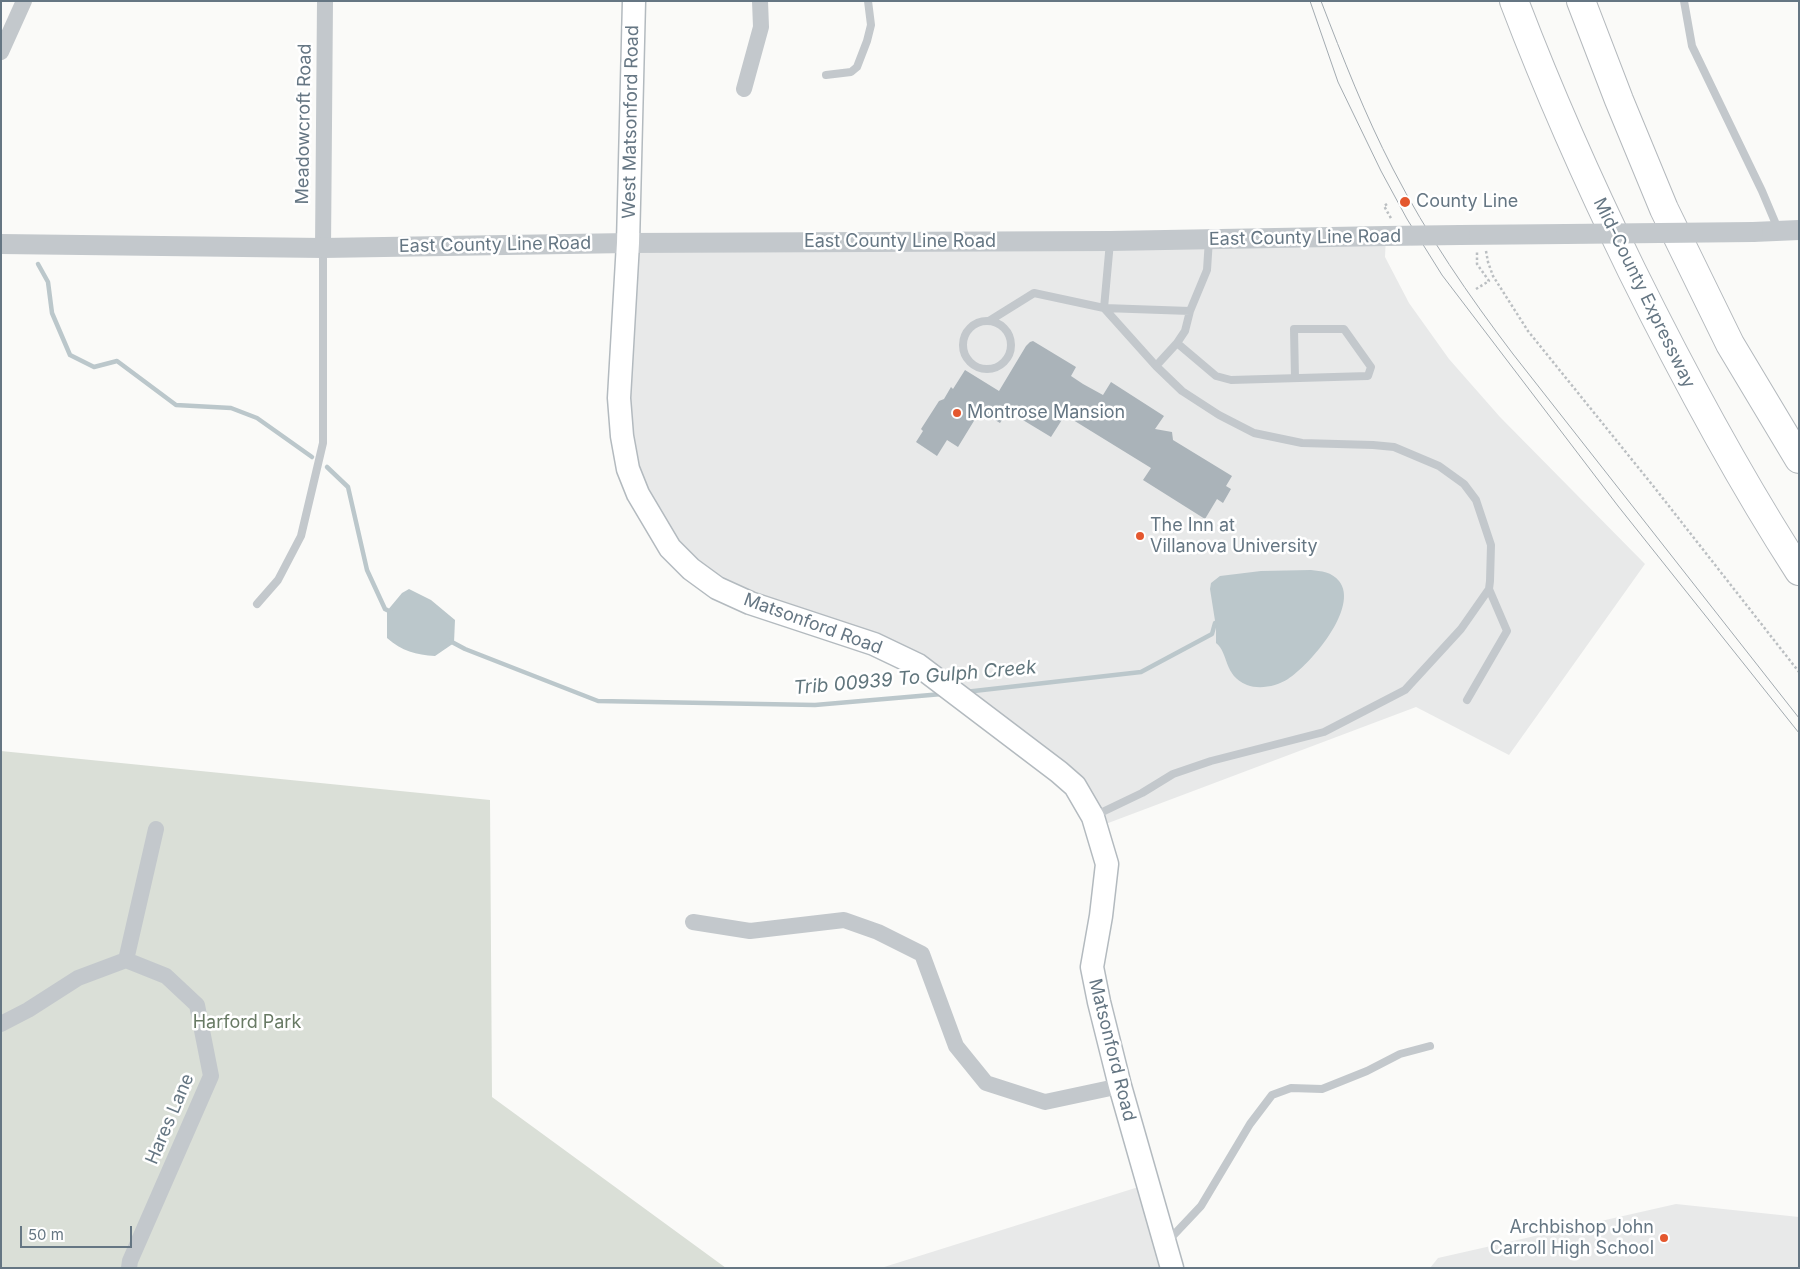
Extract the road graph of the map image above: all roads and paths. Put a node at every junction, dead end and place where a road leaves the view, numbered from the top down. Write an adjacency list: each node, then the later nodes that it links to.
1 (24, 1): 9 (street)
2 (325, 1): 21 (street, Meadowcroft Road)
3 (634, 1): 19 (main road, West Matsonford Road)
4 (760, 1): 11 (street)
5 (868, 1): 10 (lane)
6 (1514, 1): 30 (highway, Mid-County Expressway)
7 (1581, 1): 29 (highway)
8 (1684, 1): 15 (lane)
9 (1, 52)
10 (826, 75)
11 (744, 89)
12 (1387, 204): 14 (path)
13 (1799, 230): 15 (street, East County Line Road)
14 (1391, 231): 16 (street, East County Line Road, bridge); 17 (street, East County Line Road)
15 (1778, 231): 16 (street, East County Line Road, bridge)
16 (1473, 235): 22 (path); 33 (path)
17 (1209, 239): 18 (street, East County Line Road); 24 (lane)
18 (1110, 241): 19 (street, East County Line Road); 23 (lane)
19 (628, 243): 21 (street, East County Line Road); 35 (main road, Matsonford Road)
20 (1, 244): 21 (street, East County Line Road)
21 (323, 248): 32 (lane)
22 (1476, 289)
23 (1104, 308): 24 (lane); 25 (lane); 27 (lane)
24 (1190, 310): 26 (lane)
25 (989, 321): 25 (lane)
26 (1177, 343): 27 (lane); 28 (lane)
27 (1156, 366): 31 (lane)
28 (1295, 378): 28 (lane)
29 (1799, 459)
30 (1799, 572)
31 (1489, 589): 34 (lane); 35 (lane)
32 (257, 604)
33 (1799, 672)
34 (1467, 700)
35 (1093, 817): 41 (main road, Matsonford Road)
36 (156, 829): 38 (street)
37 (693, 922): 41 (street)
38 (126, 960): 39 (street); 43 (street, Hares Lane)
39 (1, 1024)
40 (1430, 1046): 42 (lane)
41 (1120, 1086): 42 (main road, Matsonford Road)
42 (1165, 1244): 44 (main road, Matsonford Road)
43 (130, 1268)
44 (1172, 1268)

